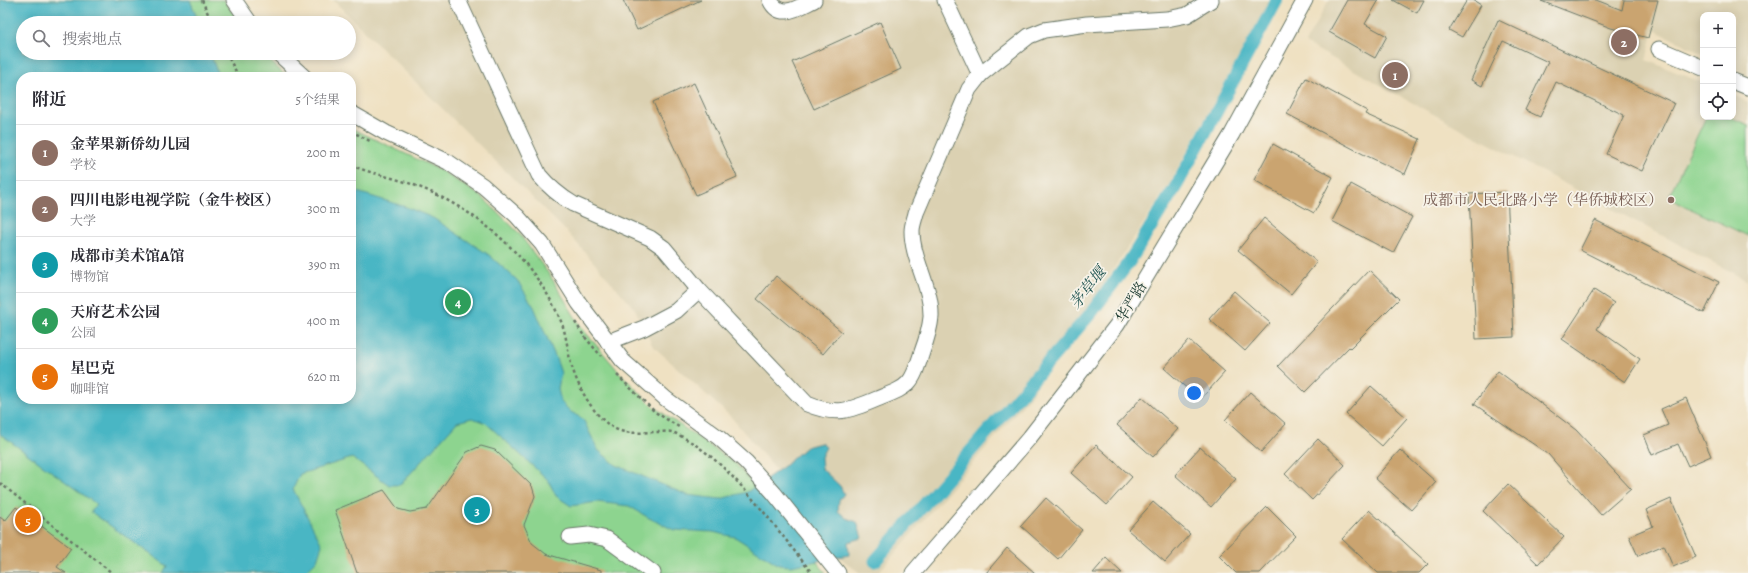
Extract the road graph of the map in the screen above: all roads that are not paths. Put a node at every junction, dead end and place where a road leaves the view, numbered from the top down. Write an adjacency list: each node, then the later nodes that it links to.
1 (234, 0): 8 (street)
2 (458, 0): 17 (street)
3 (770, 0): 4 (street)
4 (814, 0)
5 (945, 0): 13 (street)
6 (1211, 0): 13 (street)
7 (1305, 0): 22 (street, 华严路)
8 (245, 16)
9 (1659, 49): 11 (street)
10 (286, 60): 12 (street)
11 (1700, 67)
12 (299, 72)
13 (980, 75): 17 (street)
14 (1736, 82): 15 (street)
15 (1748, 87)
16 (356, 116): 18 (street)
17 (699, 290): 18 (street)
18 (608, 342): 21 (street)
19 (570, 537): 20 (street)
20 (653, 573)
21 (838, 573)
22 (913, 573)

